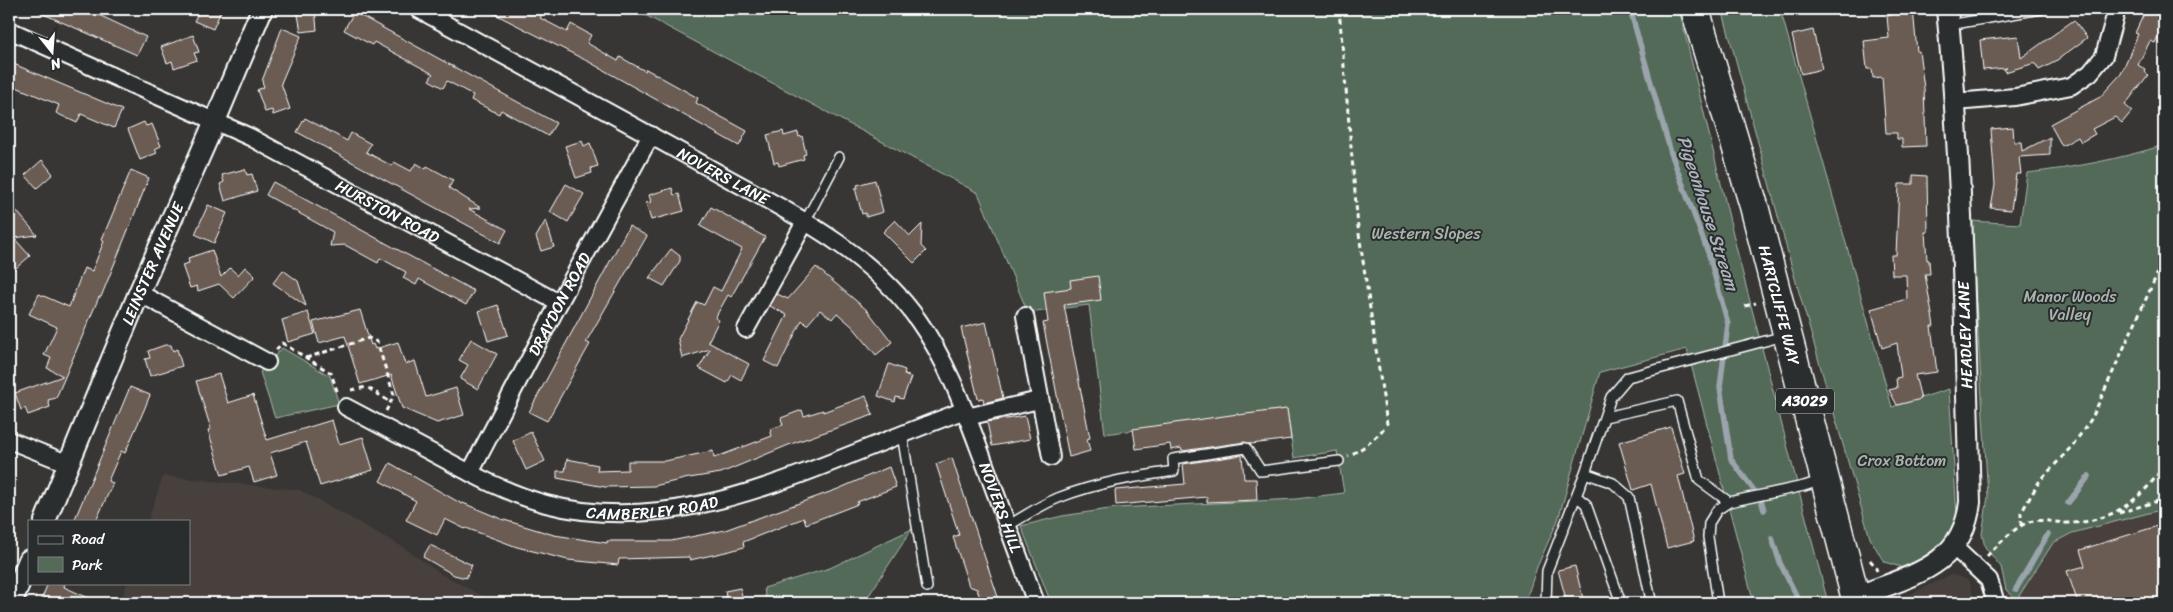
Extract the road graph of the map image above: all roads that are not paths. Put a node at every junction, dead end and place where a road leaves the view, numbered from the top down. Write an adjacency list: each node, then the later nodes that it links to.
1 (262, 9): 9 (street, LEINSTER AVENUE)
2 (418, 9): 10 (street, NOVERS LANE)
3 (1695, 9): 17 (highway, HARTCLIFFE WAY / A3029)
4 (2041, 9): 6 (lane)
5 (2117, 9): 8 (street)
6 (1948, 17): 8 (street, HEADLEY LANE)
7 (9, 30): 9 (street, HURSTON ROAD)
8 (1956, 102): 35 (street, HEADLEY LANE)
9 (215, 121): 13 (street, LEINSTER AVENUE); 14 (street, HURSTON ROAD)
10 (651, 136): 12 (street, NOVERS LANE); 14 (street, DRAYDON ROAD)
11 (839, 157): 12 (lane)
12 (805, 222): 16 (street); 21 (street, NOVERS LANE)
13 (139, 293): 18 (street); 27 (street, LEINSTER AVENUE)
14 (558, 303): 28 (street, DRAYDON ROAD)
15 (1024, 316): 20 (street)
16 (746, 329)
17 (1787, 335): 22 (lane); 30 (highway, HARTCLIFFE WAY / A3029)
18 (267, 362)
19 (342, 400): 28 (street, CAMBERLEY ROAD)
20 (1039, 400): 21 (street, CAMBERLEY ROAD); 25 (street)
21 (966, 413): 23 (street, CAMBERLEY ROAD); 34 (street, NOVERS HILL)
22 (1606, 417): 29 (lane); 32 (lane)
23 (902, 434): 28 (street, CAMBERLEY ROAD); 37 (lane)
24 (9, 440): 27 (street)
25 (1051, 457)
26 (1339, 461): 34 (lane)
27 (69, 464): 33 (street, LEINSTER AVENUE)
28 (470, 473)
29 (1585, 473): 31 (lane); 43 (lane)
30 (1826, 479): 32 (lane); 38 (highway, HARTCLIFFE WAY / A3029)
31 (1576, 496): 41 (lane); 42 (lane)
32 (1729, 502): 44 (lane)
33 (45, 520)
34 (1008, 526): 40 (street, NOVERS HILL)
35 (1954, 547): 38 (street, HEADLEY LANE); 45 (street)
36 (28, 562): 39 (street)
37 (927, 587)
38 (1857, 600)
39 (11, 603)
40 (1036, 603)
41 (1546, 603)
42 (1621, 603)
43 (1656, 603)
44 (1718, 603)
45 (1996, 603)

